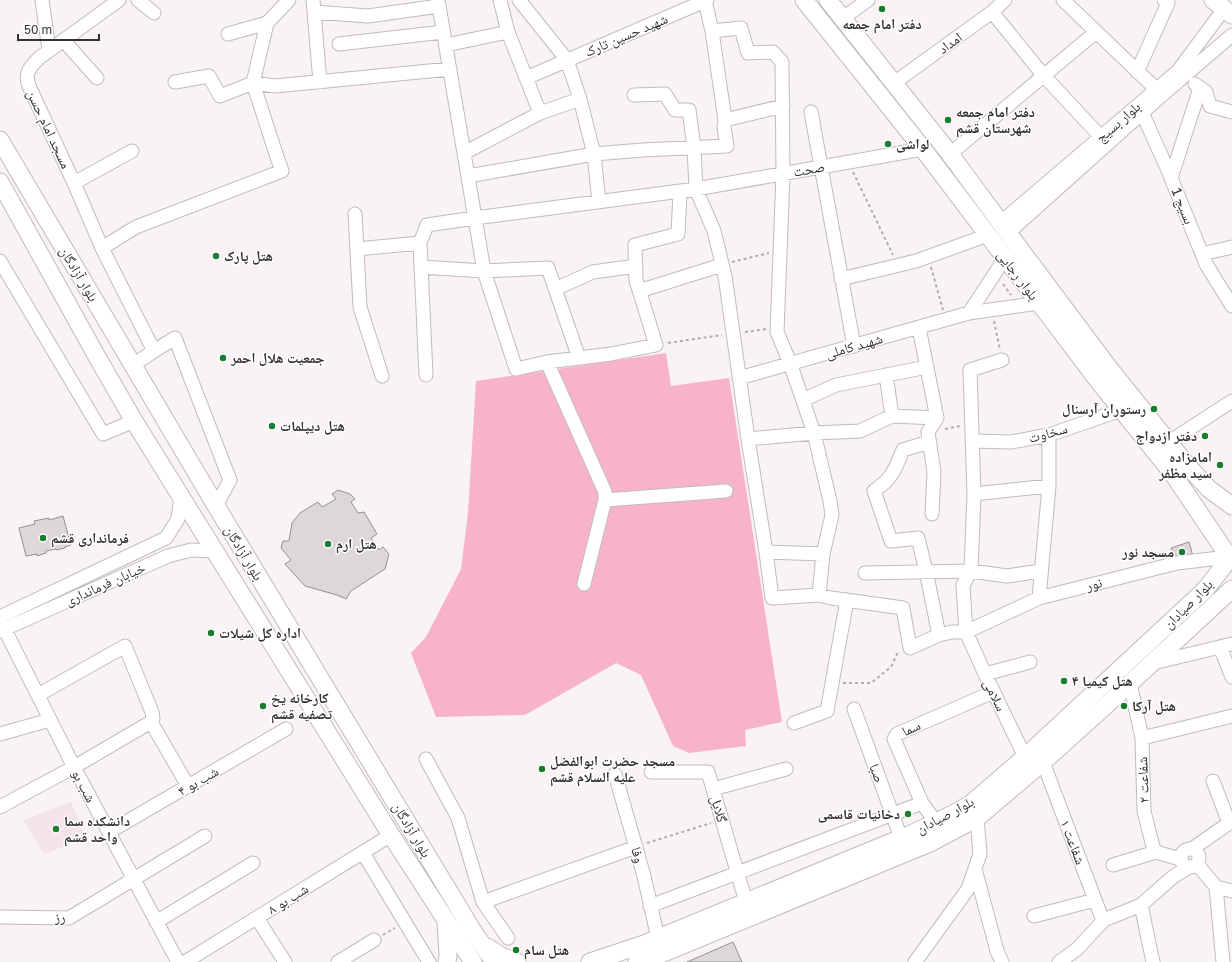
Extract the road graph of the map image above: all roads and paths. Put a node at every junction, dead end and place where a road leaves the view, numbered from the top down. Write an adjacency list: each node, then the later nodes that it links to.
1 (42, 0): 29 (street)
2 (120, 0): 27 (street, مسجد امام حسن)
3 (138, 0): 18 (street)
4 (289, 0): 20 (street)
5 (500, 0): 22 (street)
6 (519, 0): 30 (street)
7 (706, 0): 21 (street); 30 (street, شهید حسین تارک)
8 (804, 0): 43 (main road, بلوار رجایی)
9 (828, 0): 19 (main road, بلوار رجایی)
10 (868, 0): 19 (street)
11 (1005, 0): 17 (street, امداد)
12 (1063, 0): 23 (street)
13 (1164, 0): 32 (street)
14 (438, 3): 15 (street); 26 (street)
15 (313, 6): 38 (street)
16 (1223, 8): 33 (street, بلوار بسیج)
17 (992, 12): 34 (street); 40 (street, امداد)
18 (154, 13)
19 (843, 18): 40 (main road, بلوار رجایی)
20 (267, 23): 24 (street); 39 (street)
21 (712, 31): 46 (street); 51 (street)
22 (508, 32): 26 (street); 36 (street)
23 (1096, 32): 32 (street); 34 (street)
24 (228, 34)
25 (1232, 35): 33 (street, بلوار بسیج)
26 (444, 38): 28 (street); 31 (street)
27 (64, 41): 29 (street, مسجد امام حسن); 35 (street)
28 (339, 44)
29 (49, 50): 66 (street, مسجد امام حسن)
30 (567, 60): 36 (street, شهید حسین تارک); 45 (street)
31 (450, 69): 38 (street); 57 (street)
32 (1137, 72): 42 (street)
33 (1181, 74): 41 (street); 42 (street, بلوار بسیج); 47 (street, بلوار بسیج)
34 (1044, 76): 52 (street); 59 (street)
35 (97, 78)
36 (526, 78): 50 (street)
37 (175, 82): 39 (street)
38 (320, 82): 39 (street)
39 (253, 83): 76 (street)
40 (894, 84): 43 (main road); 59 (main road, بلوار رجایی)
41 (1200, 88): 49 (street); 64 (street)
42 (1156, 89): 47 (street, بلوار بسیج)
43 (879, 94): 55 (main road, بلوار رجایی)
44 (634, 95): 54 (street)
45 (580, 99): 50 (street); 58 (street)
46 (783, 106): 51 (street); 62 (street)
47 (1140, 109): 52 (street, بلوار بسیج); 64 (street, بسیج 1); 72 (street, بلوار بسیج)
48 (811, 112): 61 (street)
49 (1232, 112)
50 (540, 113): 57 (street)
51 (725, 120): 54 (street)
52 (1101, 137): 72 (street, بلوار بسیج)
53 (0, 140): 101 (main road, بلوار آزادگان)
54 (694, 148): 58 (street); 67 (street)
55 (923, 149): 60 (street, صحت); 73 (main road, بلوار رجایی)
56 (132, 151): 66 (street)
57 (464, 154): 63 (street)
58 (594, 154): 63 (street); 69 (street)
59 (950, 154): 72 (main road, بلوار رجایی)
60 (848, 162): 61 (street, صحت); 85 (path)
61 (821, 167): 62 (street, صحت); 89 (street)
62 (783, 174): 67 (street, صحت); 78 (street)
63 (468, 176): 71 (street)
64 (1171, 178): 79 (street, بسیج 1)
65 (0, 182): 105 (main road, بلوار آزادگان)
66 (74, 183): 76 (street, مسجد امام حسن)
67 (696, 189): 68 (street, صحت); 83 (street)
68 (680, 192): 69 (street, صحت); 84 (street)
69 (599, 202): 71 (street, صحت)
70 (355, 214): 77 (street)
71 (475, 218): 74 (street, صحت); 87 (street)
72 (1004, 228): 128 (main road, بلوار رجایی)
73 (988, 235): 80 (street); 81 (main road, بلوار رجایی)
74 (420, 243): 77 (street); 86 (street)
75 (1232, 247): 79 (street)
76 (102, 248): 104 (street, مسجد امام حسن)
77 (357, 248): 114 (street)
78 (780, 250): 83 (path); 98 (street)
79 (1202, 254): 94 (street, بسیج 1)
80 (928, 257): 85 (street); 97 (path)
81 (1005, 258): 88 (street); 92 (main road, بلوار رجایی)
82 (0, 261): 121 (street)
83 (722, 265): 91 (street); 100 (street)
84 (636, 266): 90 (street); 91 (street)
85 (898, 266): 89 (street)
86 (421, 267): 87 (street); 112 (street)
87 (484, 271): 90 (street); 108 (street)
88 (995, 273): 93 (path); 96 (street)
89 (842, 279): 103 (street)
90 (555, 289): 106 (street)
91 (639, 291): 102 (street)
92 (1039, 303): 93 (street, شهید کاملی); 118 (main road, بلوار رجایی)
93 (1019, 306): 95 (street, شهید کاملی)
94 (1232, 306)
95 (992, 310): 96 (street, شهید کاملی); 107 (path)
96 (969, 313): 97 (street, شهید کاملی)
97 (945, 320): 99 (street, شهید کاملی)
98 (777, 328): 100 (path); 109 (street)
99 (919, 328): 103 (street, شهید کاملی); 111 (street)
100 (733, 333): 102 (path); 115 (street)
101 (119, 341): 105 (main road); 110 (main road, بلوار آزادگان)
102 (656, 345): 106 (street)
103 (854, 346): 109 (street, شهید کاملی)
104 (154, 351): 110 (street); 134 (street)
105 (96, 355): 121 (main road, بلوار آزادگان)
106 (579, 358): 108 (street)
107 (1002, 360): 122 (street)
108 (547, 362): 133 (street)
109 (790, 363): 115 (street, شهید کاملی); 116 (street)
110 (133, 365): 134 (main road, بلوار آزادگان)
111 (927, 367): 113 (street); 120 (street)
112 (426, 375)
113 (886, 375): 116 (street); 119 (street)
114 (382, 376)
115 (739, 378): 126 (street)
116 (803, 400): 123 (street)
117 (1232, 401): 128 (street)
118 (1121, 410): 124 (street, سخاوت); 141 (main road, بلوار رجایی)
119 (892, 416): 120 (street); 123 (street)
120 (937, 418): 125 (street)
121 (134, 421): 132 (main road, بلوار آزادگان)
122 (972, 424): 125 (path); 127 (street)
123 (814, 433): 126 (street); 140 (street)
124 (1049, 435): 127 (street, سخاوت); 129 (street)
125 (928, 437): 136 (street); 144 (street)
126 (748, 439): 139 (street)
127 (972, 441): 131 (street)
128 (1169, 442): 135 (main road, بلوار رجایی)
129 (1049, 486): 131 (street); 143 (street)
130 (726, 491): 133 (street)
131 (974, 494): 142 (street)
132 (181, 497): 138 (main road, بلوار آزادگان); 151 (street, خیابان فرمانداری)
133 (605, 500): 146 (street)
134 (216, 506): 173 (main road, بلوار آزادگان)
135 (1232, 506)
136 (932, 514)
137 (1232, 537): 141 (main road)
138 (214, 551): 152 (street, خیابان فرمانداری); 175 (main road, بلوار آزادگان)
139 (766, 552): 140 (street); 148 (street)
140 (823, 554): 148 (street)
141 (1229, 559): 149 (street, نور); 174 (main road, بلوار صیادان)
142 (972, 571): 143 (street); 144 (street); 153 (street)
143 (1042, 571): 149 (street)
144 (926, 572): 145 (street); 154 (street)
145 (865, 573)
146 (584, 584)
147 (1232, 589): 158 (main road, بلوار صیادان)
148 (819, 595): 150 (street)
149 (1039, 598): 153 (street, نور)
150 (847, 600): 156 (street); 161 (street)
151 (0, 617)
152 (2, 630): 164 (street, شب بو)
153 (966, 632): 154 (street); 159 (street, سلامی)
154 (939, 635): 156 (street)
155 (1226, 645): 158 (street); 160 (street)
156 (910, 648): 161 (path)
157 (1030, 662): 159 (street)
158 (1151, 664): 162 (main road, بلوار صیادان)
159 (985, 674): 163 (street, سلامی)
160 (1232, 677)
161 (832, 683): 169 (street)
162 (1130, 683): 172 (street, شفاعت ۲); 177 (main road, بلوار صیادان)
163 (993, 692): 174 (street, سلامی); 185 (street, سما)
164 (38, 695): 167 (street); 168 (street, شب بو)
165 (854, 709): 187 (street, صبا)
166 (1232, 716): 172 (street)
167 (151, 717): 178 (street); 183 (street)
168 (50, 720): 171 (street); 178 (street, شب بو)
169 (794, 723)
170 (286, 729): 183 (street, شب بو ۴)
171 (0, 734)
172 (1142, 738): 197 (street, شفاعت ۲)
173 (362, 747): 175 (main road); 221 (main road, بلوار آزادگان)
174 (1025, 757): 190 (main road, بلوار صیادان)
175 (343, 758): 193 (main road, بلوار آزادگان)
176 (426, 759): 208 (street)
177 (1043, 762): 188 (main road, بلوار صیادان); 207 (street, شفاعت ۱)
178 (74, 767): 186 (street); 192 (street, شب بو)
179 (786, 769): 184 (street)
180 (651, 772): 184 (street, گلایل)
181 (615, 774): 196 (street, وفا)
182 (1213, 781): 191 (street)
183 (188, 786): 192 (street, شب بو ۴)
184 (713, 788): 189 (street, گلایل)
185 (922, 804): 187 (street); 190 (street, سما)
186 (0, 807)
187 (892, 815): 195 (street, صبا); 203 (street)
188 (977, 818): 202 (street); 222 (main road, بلوار صیادان)
189 (722, 819): 196 (path); 203 (street, گلایل)
190 (936, 822): 195 (main road, بلوار صیادان)
191 (1231, 822): 200 (street)
192 (109, 832): 204 (street, شب بو)
193 (391, 835): 198 (street, شب بو ۸); 218 (main road, بلوار آزادگان)
194 (205, 836): 204 (street, رز)
195 (901, 838): 209 (main road, بلوار صیادان)
196 (636, 847): 208 (street); 211 (street, وفا)
197 (1156, 852): 200 (street); 201 (street)
198 (363, 853): 214 (street, شب بو ۸); 217 (street)
199 (253, 863): 216 (street)
200 (1188, 863): 205 (street); 210 (street)
201 (1113, 865)
202 (975, 869): 223 (street); 233 (street)
203 (738, 873): 209 (street, گلایل); 211 (street)
204 (134, 879): 212 (street, رز); 216 (street, شب بو)
205 (1216, 887): 206 (street); 236 (street)
206 (1232, 892)
207 (1095, 900): 213 (street); 215 (street, شفاعت ۱)
208 (483, 902): 219 (street)
209 (746, 902): 222 (main road, بلوار صیادان)
210 (1141, 905): 215 (street); 235 (street)
211 (650, 906): 222 (street, وفا)
212 (0, 916)
213 (1034, 916)
214 (257, 918): 224 (street, شب بو ۸); 225 (street)
215 (1103, 921): 234 (street)
216 (156, 922): 224 (street, شب بو)
217 (404, 922): 220 (path); 227 (street)
218 (446, 922): 228 (main road); 229 (main road, بلوار آزادگان)
219 (508, 938)
220 (374, 940): 226 (street)
221 (482, 944): 230 (main road, بلوار آزادگان); 231 (main road)
222 (647, 951): 232 (main road, بلوار صیادان)
223 (918, 960)
224 (176, 961)
225 (285, 962)
226 (338, 962)
227 (429, 962)
228 (447, 962)
229 (473, 962)
230 (494, 962)
231 (517, 962)
232 (590, 962)
233 (1002, 962)
234 (1059, 962)
235 (1153, 962)
236 (1223, 962)

